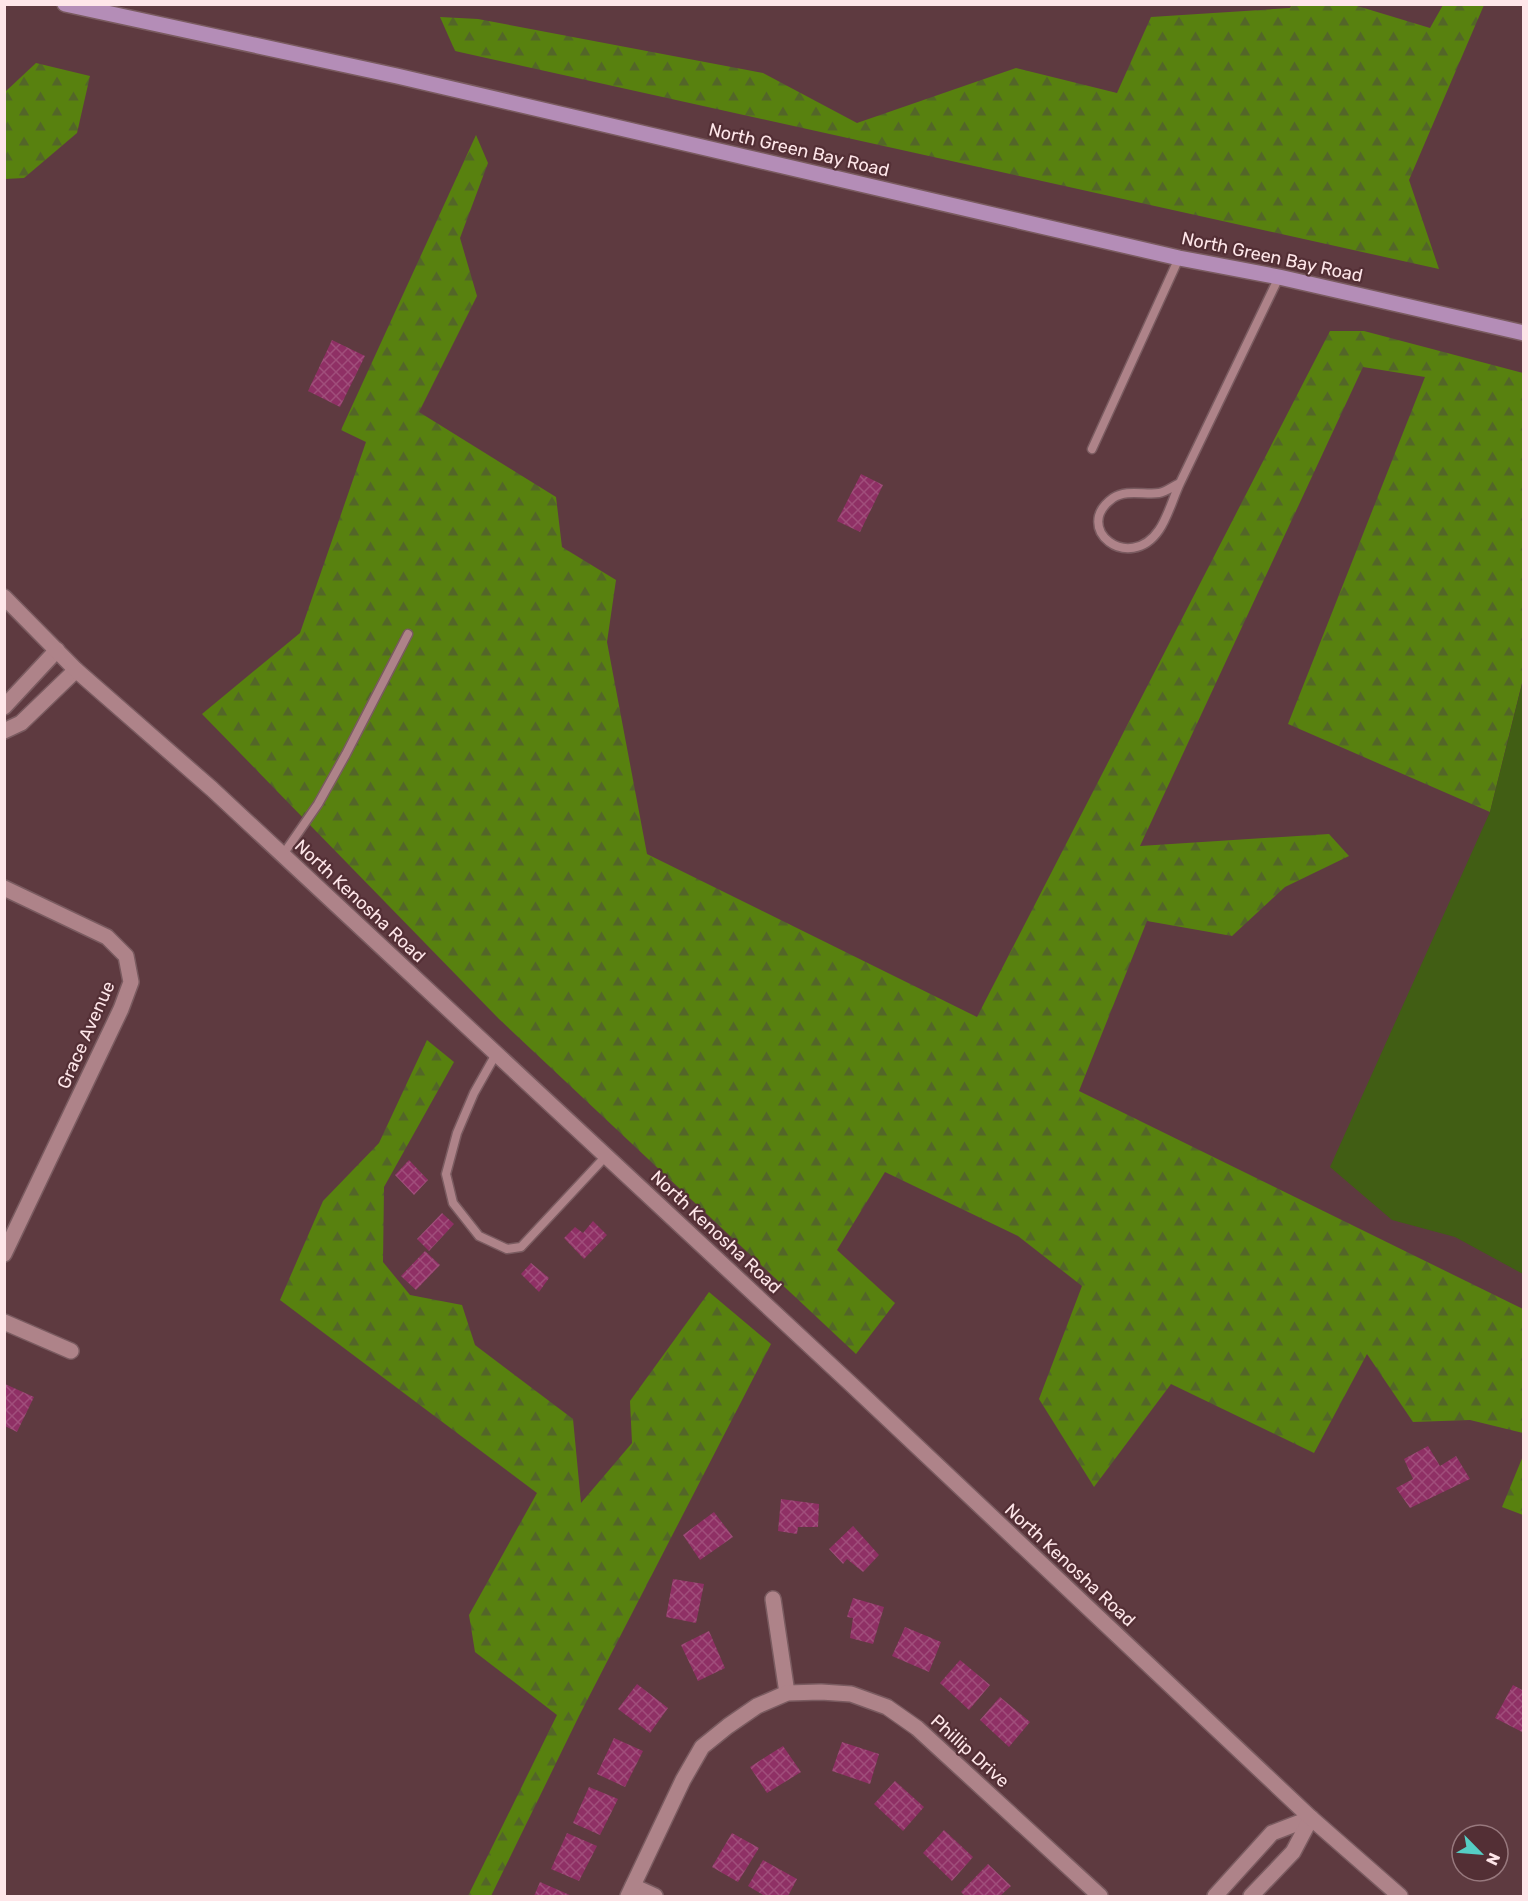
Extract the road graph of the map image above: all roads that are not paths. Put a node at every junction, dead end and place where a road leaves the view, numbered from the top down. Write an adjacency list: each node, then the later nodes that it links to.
1 (65, 4): 2 (main road, North Green Bay Road)
2 (1179, 258): 3 (main road, North Green Bay Road); 5 (lane)
3 (1279, 277): 4 (main road, North Green Bay Road); 6 (lane)
4 (1524, 333)
5 (1092, 449)
6 (1180, 483): 6 (lane)
7 (4, 597): 9 (street, North Kenosha Road)
8 (408, 634): 13 (lane)
9 (57, 650): 10 (street, North Kenosha Road); 11 (street)
10 (76, 670): 12 (street); 13 (street, North Kenosha Road)
11 (4, 707)
12 (4, 731)
13 (282, 856): 15 (street, North Kenosha Road)
14 (4, 888): 17 (street, Grace Avenue)
15 (496, 1054): 16 (street, North Kenosha Road); 16 (lane)
16 (606, 1156): 22 (street, North Kenosha Road)
17 (4, 1254)
18 (4, 1322): 19 (street)
19 (71, 1351)
20 (772, 1599): 21 (street)
21 (787, 1693): 23 (street, Phillip Drive); 25 (street, Phillip Drive)
22 (1311, 1818): 26 (street); 27 (street); 28 (street, North Kenosha Road)
23 (630, 1891): 24 (street)
24 (655, 1896)
25 (1100, 1896)
26 (1215, 1896)
27 (1251, 1896)
28 (1400, 1896)

